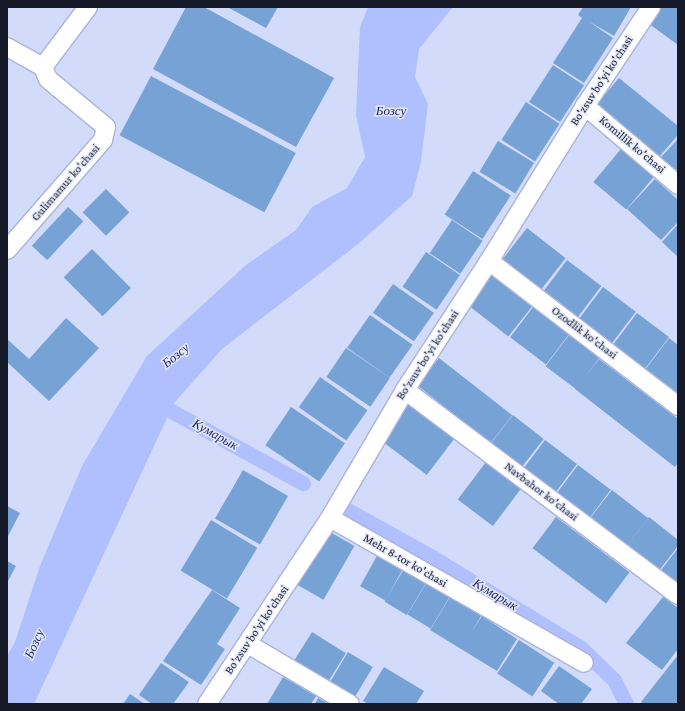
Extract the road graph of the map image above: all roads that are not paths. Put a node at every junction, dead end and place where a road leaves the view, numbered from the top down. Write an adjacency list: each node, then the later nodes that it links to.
1 (88, 7): 4 (street)
2 (651, 7): 5 (street, Bo'zsuv bo'yi ko'chasi)
3 (7, 47): 4 (street)
4 (43, 67): 7 (street, Gulimamur ko'chasi)
5 (585, 106): 6 (street, Komillik ko'chasi); 8 (street, Bo'zsuv bo'yi ko'chasi)
6 (678, 185)
7 (7, 250)
8 (489, 261): 9 (street, Bo'zsuv bo'yi ko'chasi); 10 (street, Ozodlik ko'chasi)
9 (405, 390): 11 (street, Bo'zsuv bo'yi ko'chasi); 12 (street, Navbahor ko'chasi)
10 (678, 406)
11 (330, 518): 13 (street, Bo'zsuv bo'yi ko'chasi); 14 (street, Mehr 8-tor ko'chasi)
12 (678, 595)
13 (248, 644): 15 (street, Bo'zsuv bo'yi ko'chasi); 16 (street)
14 (584, 663)
15 (207, 704)
16 (350, 704)

